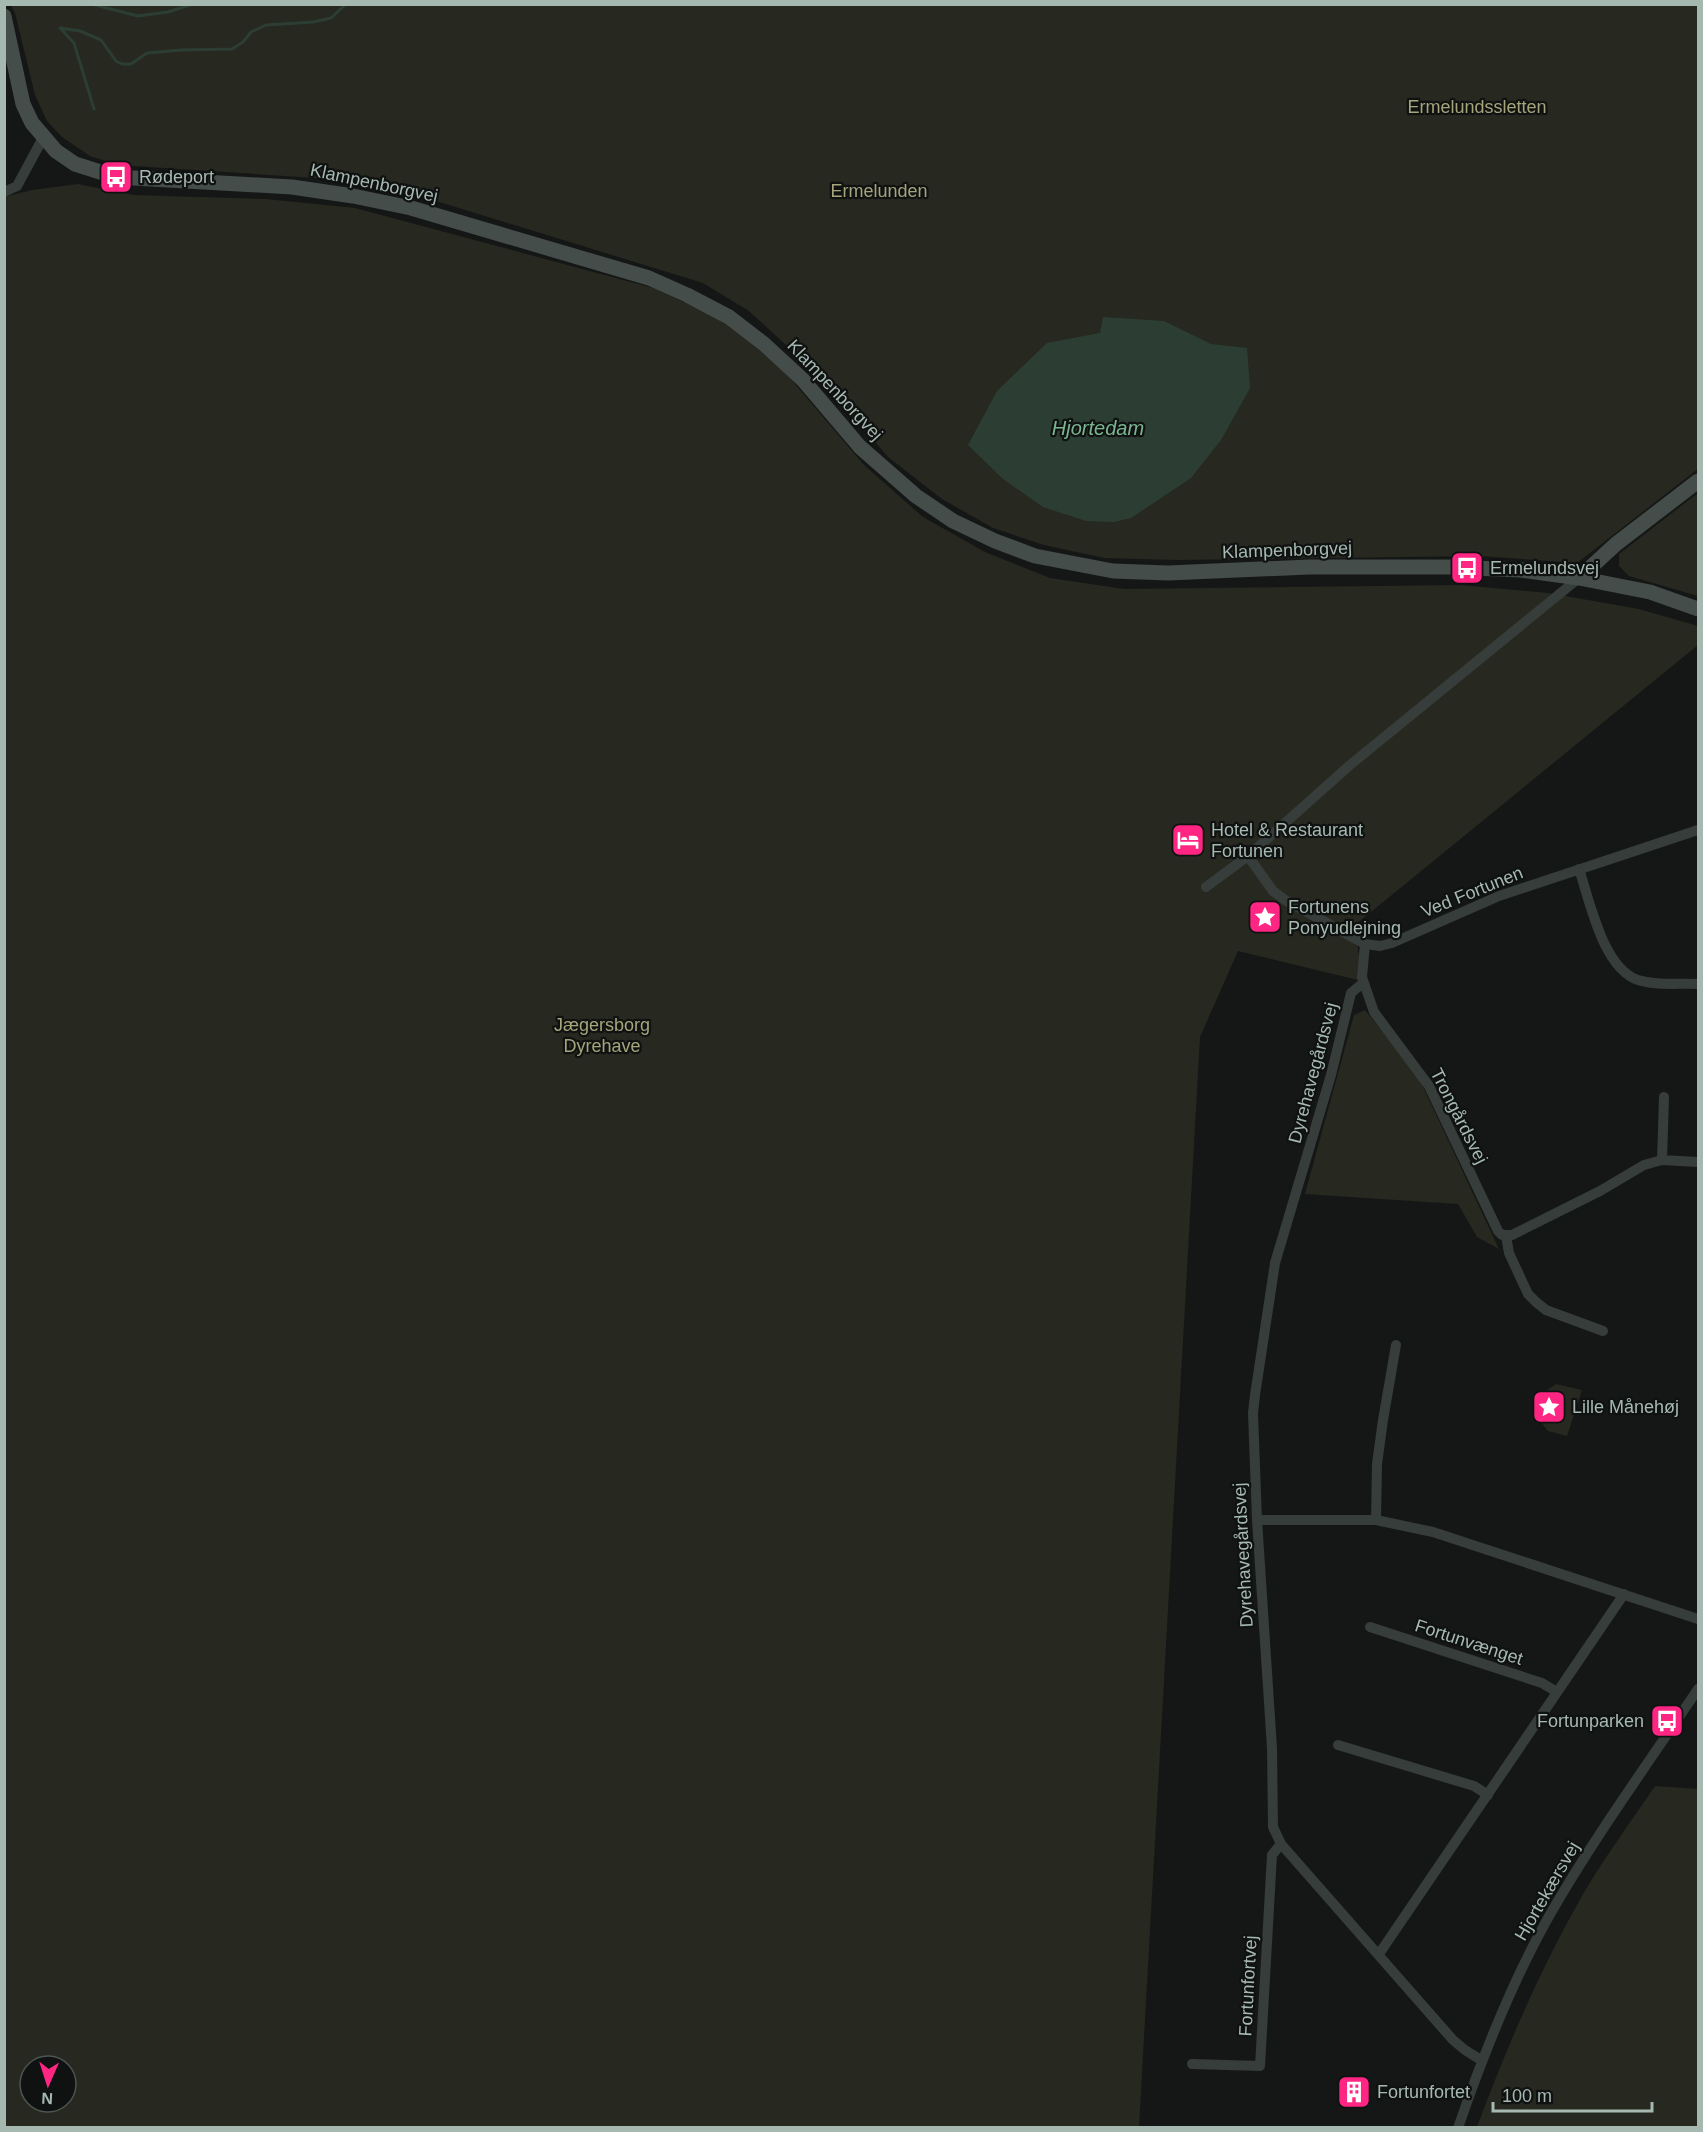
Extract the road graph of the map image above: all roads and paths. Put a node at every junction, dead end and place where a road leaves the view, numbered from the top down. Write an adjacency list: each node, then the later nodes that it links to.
1 (4, 16): 2 (street, Klampenborgvej)
2 (43, 138): 3 (street); 5 (street, Klampenborgvej)
3 (4, 192)
4 (1698, 481): 5 (street)
5 (1579, 578): 6 (street, Klampenborgvej); 8 (street)
6 (1698, 609)
7 (1698, 830): 9 (street, Ved Fortunen)
8 (1248, 856): 10 (street); 11 (street)
9 (1579, 869): 11 (street, Ved Fortunen); 13 (street)
10 (1206, 887)
11 (1365, 944): 12 (street, Trongårdsvej)
12 (1363, 984): 17 (street, Trongårdsvej); 20 (street, Dyrehavegårdsvej)
13 (1698, 984)
14 (1664, 1097): 15 (street)
15 (1662, 1160): 16 (street); 17 (street)
16 (1698, 1162)
17 (1506, 1236): 18 (street, Trongårdsvej)
18 (1603, 1331)
19 (1396, 1345): 21 (street)
20 (1257, 1520): 21 (street); 29 (street, Dyrehavegårdsvej)
21 (1376, 1520): 22 (street)
22 (1624, 1594): 23 (street); 26 (street)
23 (1698, 1619)
24 (1370, 1627): 26 (street, Fortunvænget)
25 (1698, 1689): 31 (street, Hjortekærsvej)
26 (1557, 1692): 28 (street)
27 (1338, 1745): 28 (street)
28 (1488, 1795): 30 (street)
29 (1281, 1844): 30 (street, Dyrehavegårdsvej); 32 (street, Fortunfortvej)
30 (1379, 1954): 31 (street, Dyrehavegårdsvej)
31 (1481, 2060): 33 (street, Hjortekærsvej)
32 (1192, 2064)
33 (1458, 2127)

